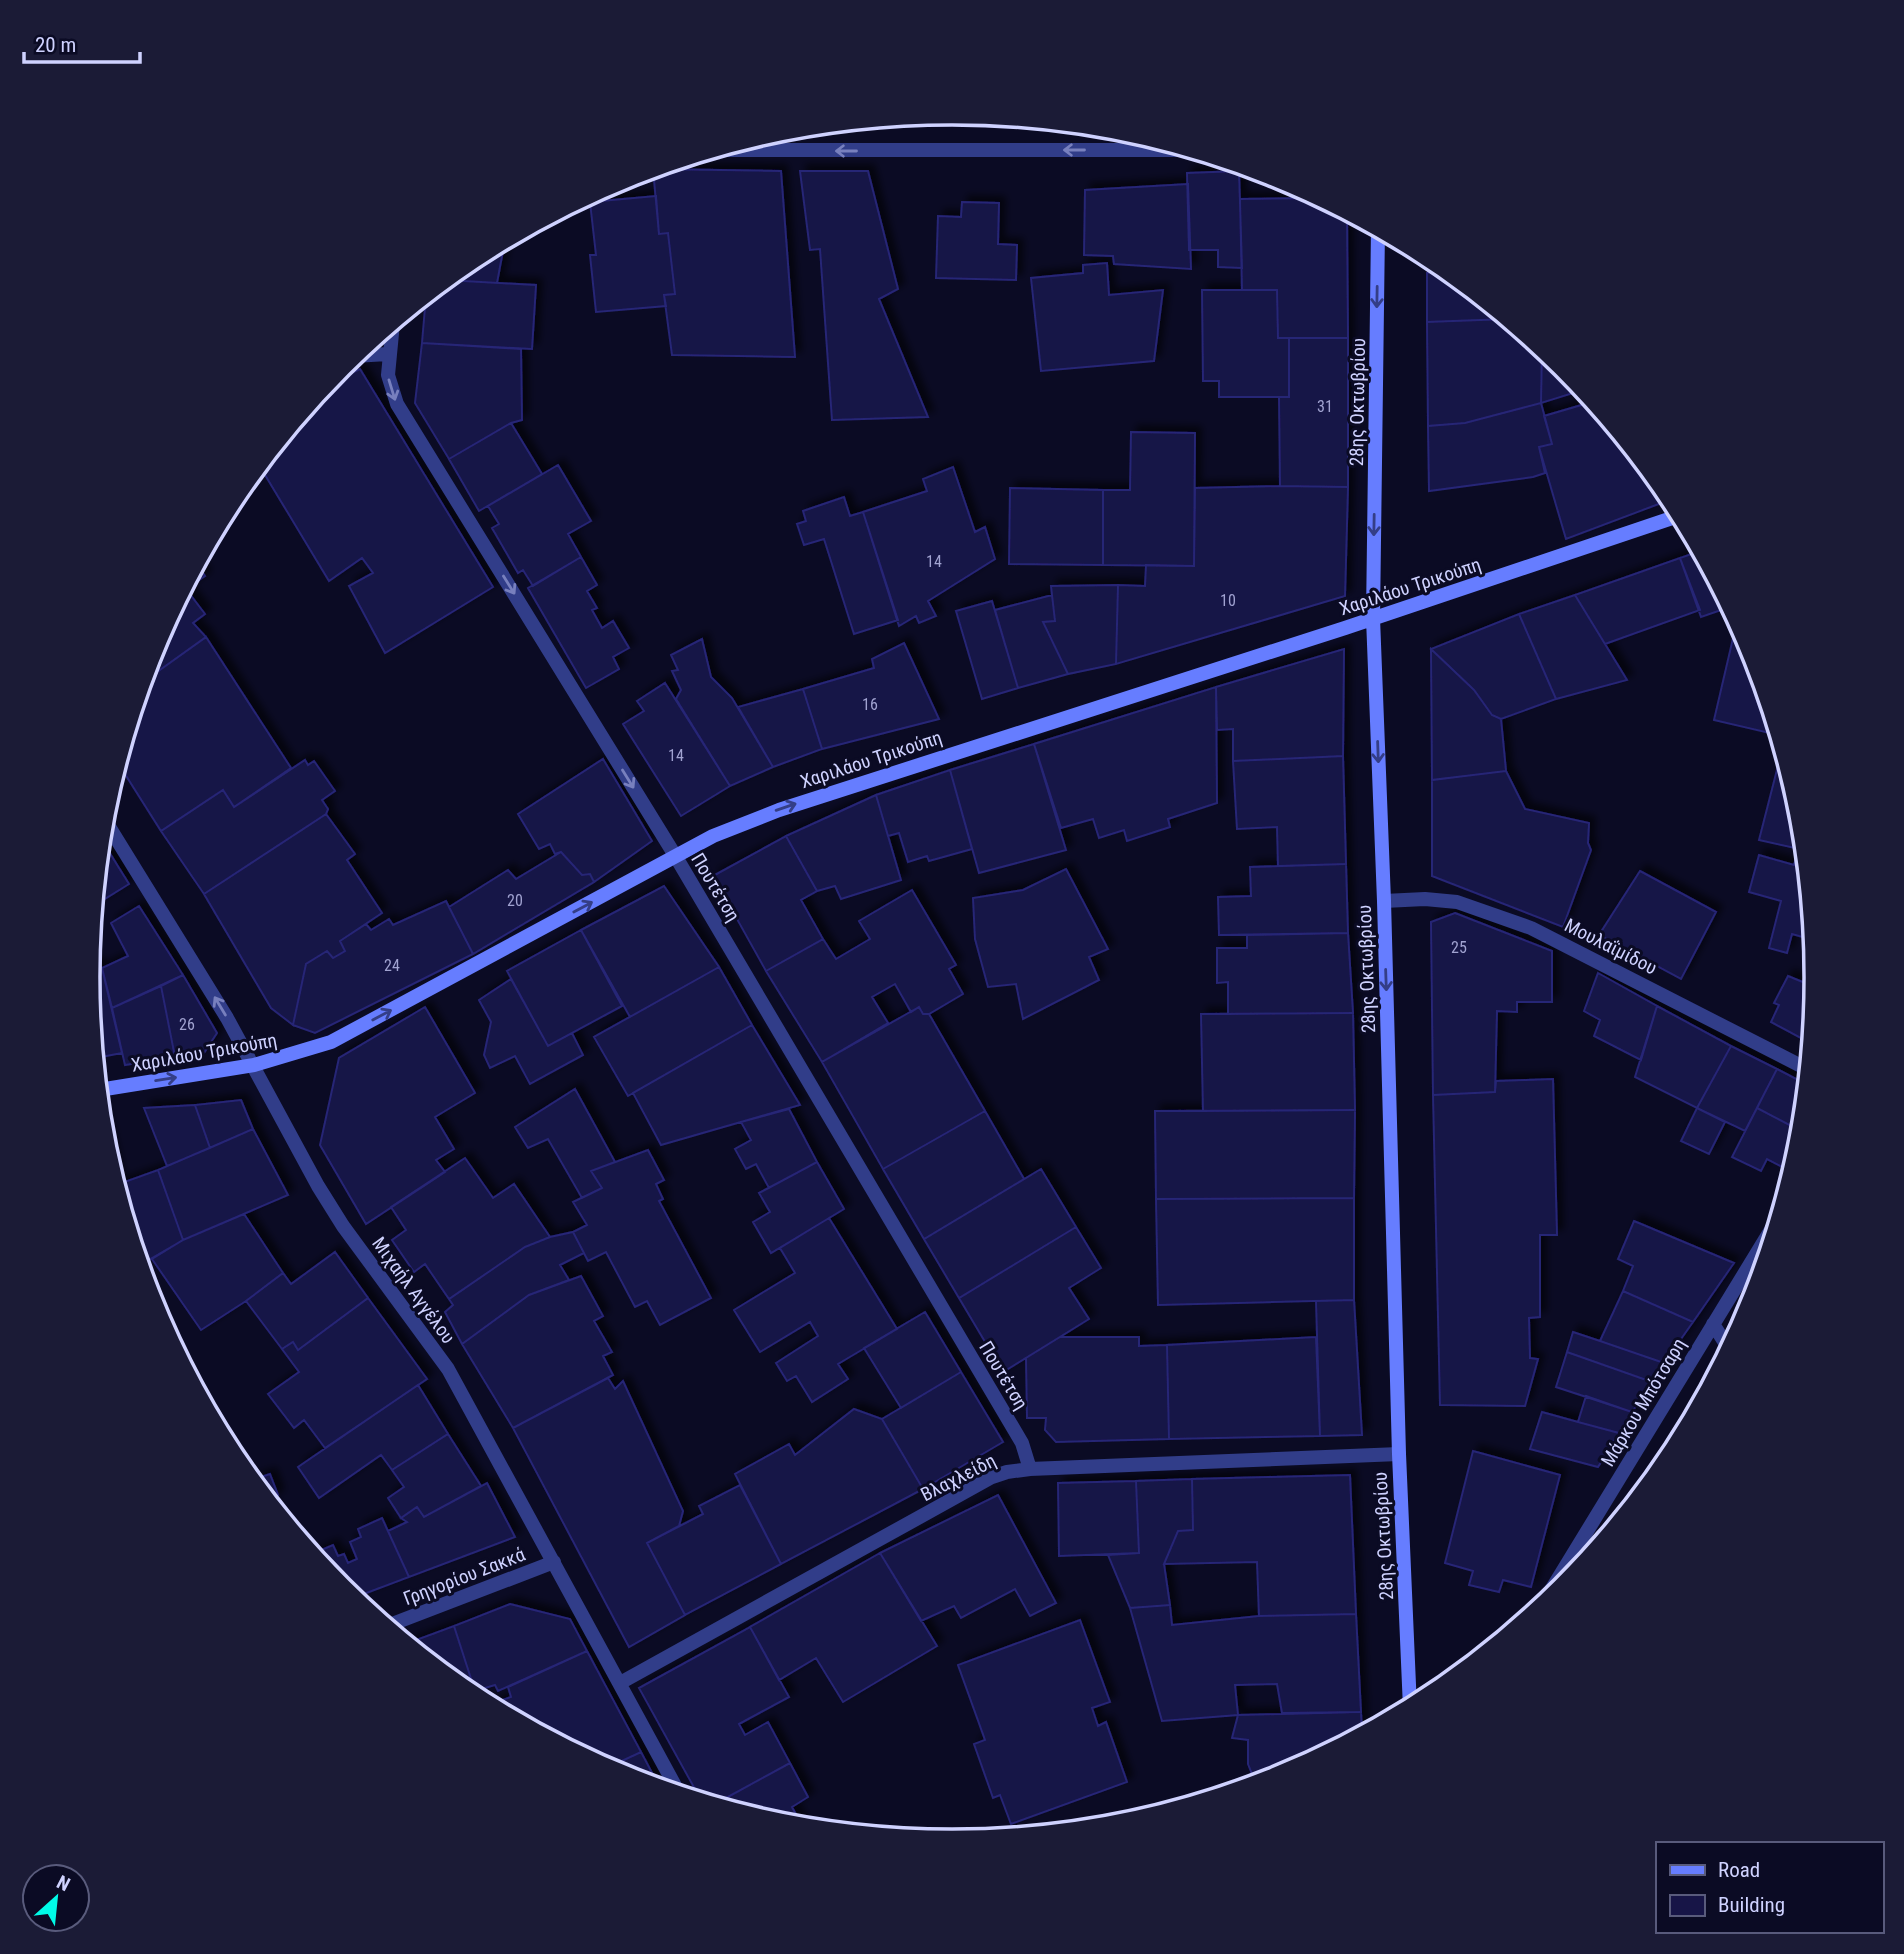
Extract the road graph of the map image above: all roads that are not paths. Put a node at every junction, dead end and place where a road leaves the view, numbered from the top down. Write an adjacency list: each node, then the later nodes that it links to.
1 (764, 146): 2 (street, one-way to 1)
2 (1155, 150)
3 (1378, 239): 8 (street, 28ης Οκτωβρίου, one-way to 8)
4 (391, 335): 5 (street, Πουτέτση)
5 (388, 354): 6 (street); 10 (street, Πουτέτση, one-way to 10)
6 (369, 355)
7 (1670, 519): 8 (street, Χαριλάου Τρικούπη)
8 (1373, 618): 10 (street, Χαριλάου Τρικούπη, one-way to 8); 11 (street, 28ης Οκτωβρίου, one-way to 11)
9 (112, 833): 12 (street, Μιχαήλ Αγγέλου, one-way to 9)
10 (676, 857): 12 (street, Χαριλάου Τρικούπη, one-way to 10); 19 (street, Πουτέτση)
11 (1384, 901): 13 (street, Μουλαΐμίδου); 18 (street, 28ης Οκτωβρίου, one-way to 18)
12 (254, 1065): 14 (street, Χαριλάου Τρικούπη, one-way to 12); 20 (street, Μιχαήλ Αγγέλου)
13 (1799, 1065)
14 (107, 1089)
15 (1760, 1248): 16 (street, Μάρκου Μπότσαρη)
16 (1713, 1324): 17 (street); 21 (street, Μάρκου Μπότσαρη)
17 (1723, 1339)
18 (1399, 1454): 19 (street, Βλαχλείδη); 24 (street, 28ης Οκτωβρίου)
19 (1030, 1469): 23 (street, Βλαχλείδη)
20 (554, 1562): 22 (street, Γρηγορίου Σακκά); 23 (street, Μιχαήλ Αγγέλου)
21 (1561, 1573)
22 (396, 1623)
23 (620, 1683): 25 (street, Μιχαήλ Αγγέλου)
24 (1410, 1695)
25 (673, 1782)

